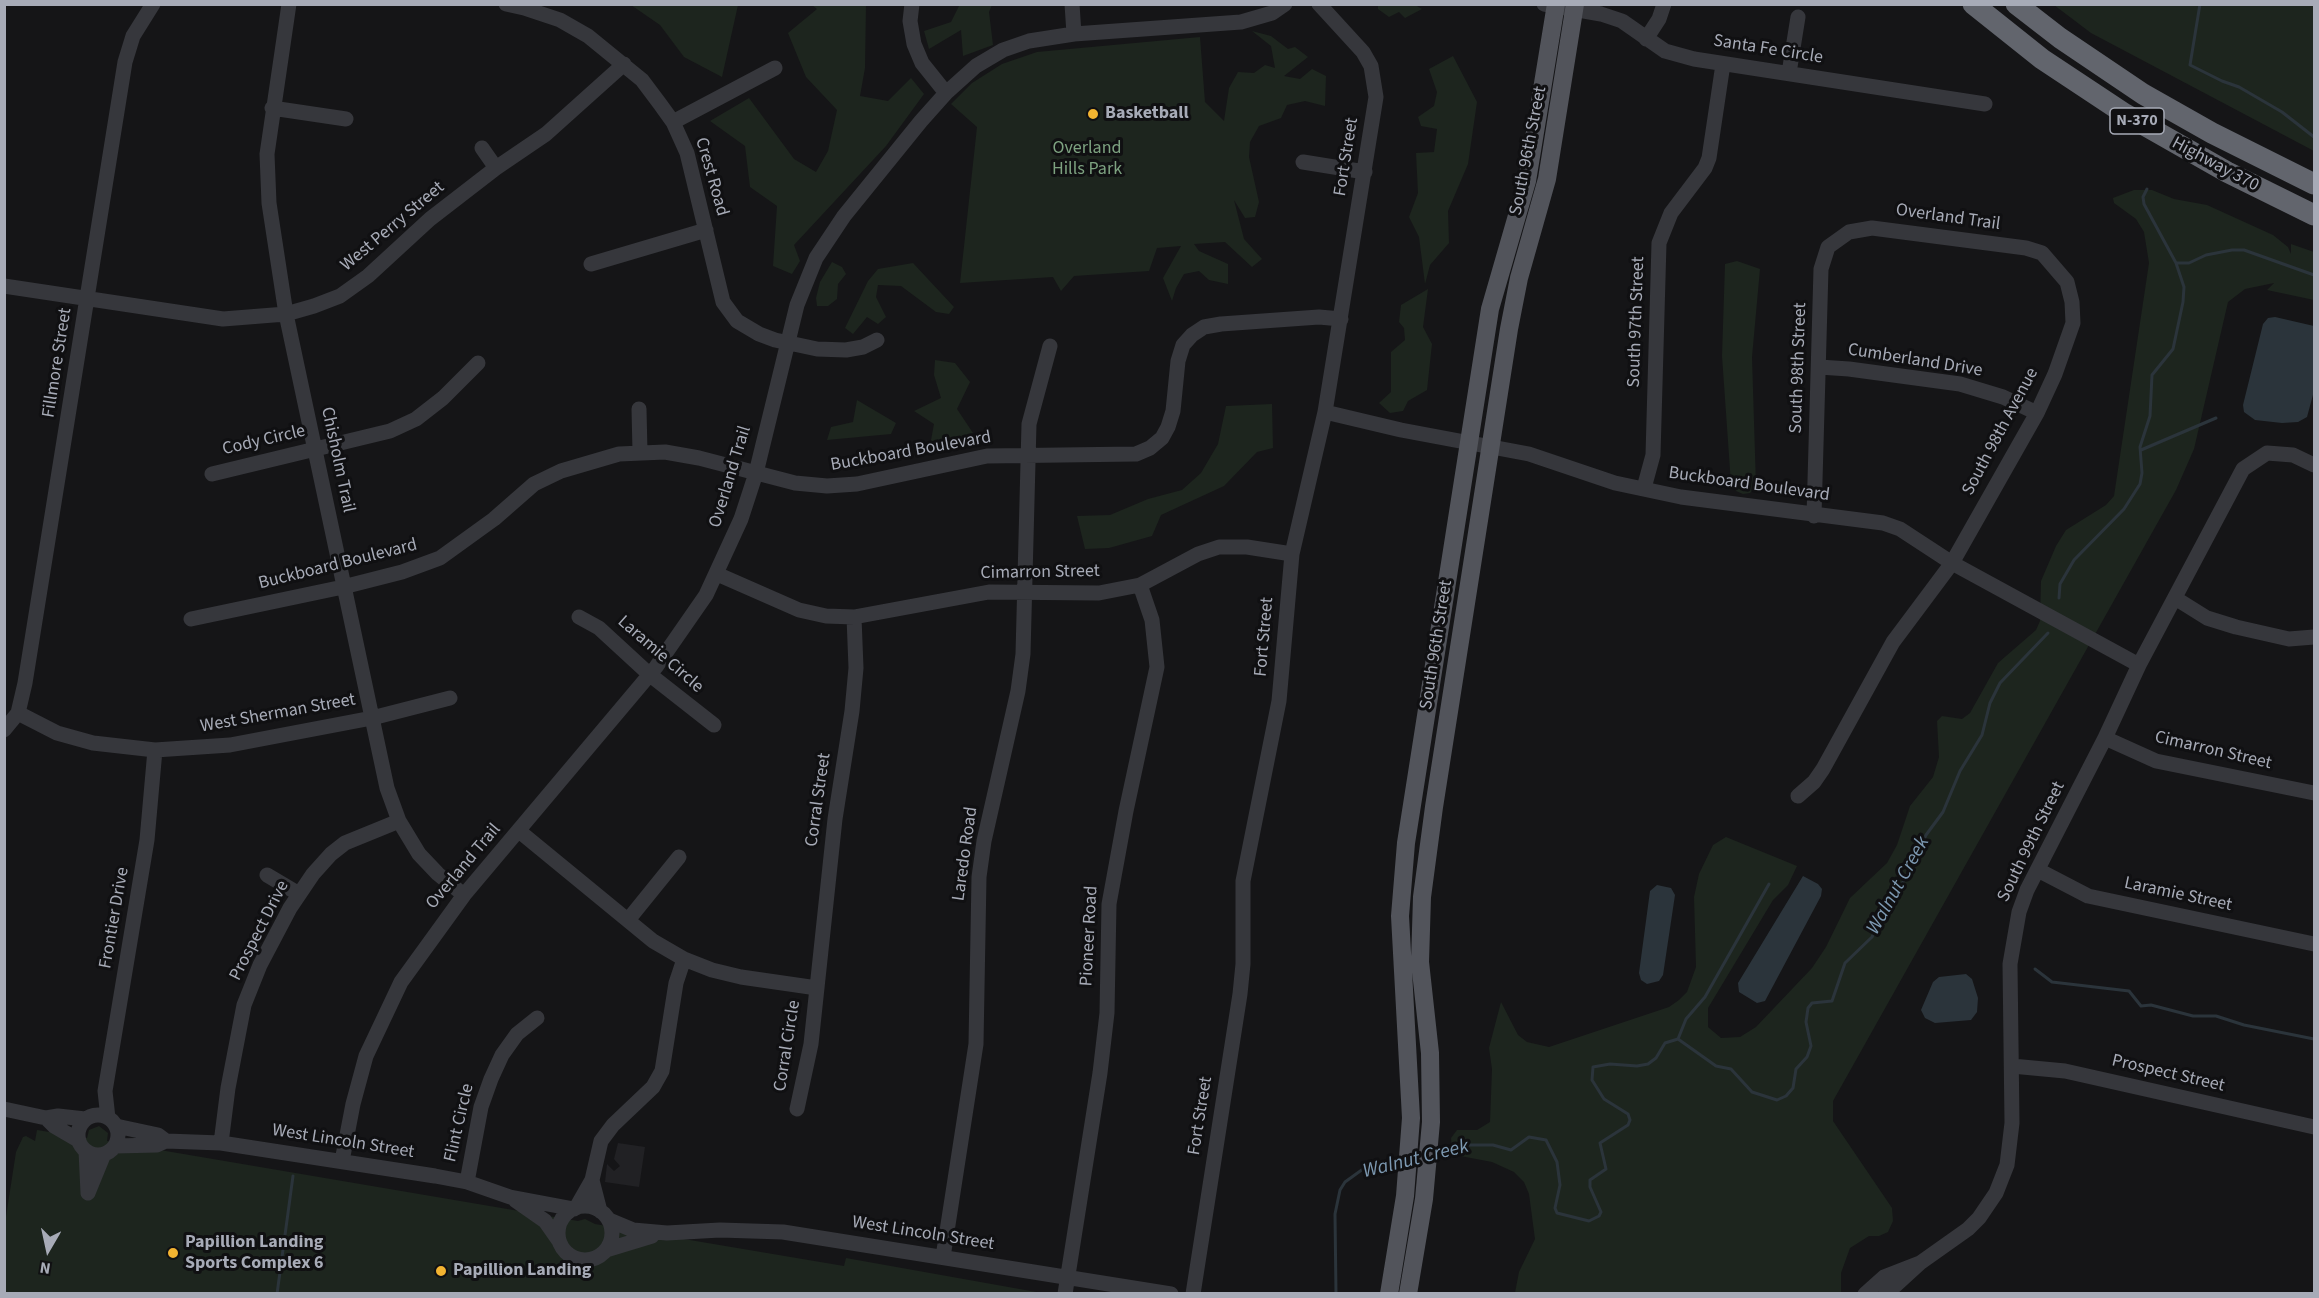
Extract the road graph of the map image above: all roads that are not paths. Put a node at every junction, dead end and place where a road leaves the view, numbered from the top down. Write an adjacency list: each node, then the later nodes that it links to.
1 (153, 4): 36 (street, Fillmore Street)
2 (289, 4): 22 (street, Chisholm Trail)
3 (506, 4): 16 (street, Crest Road)
4 (912, 4): 20 (street)
5 (1072, 4): 14 (street)
6 (1285, 4): 14 (street, Overland Trail)
7 (1319, 4): 28 (street, Fort Street)
8 (1664, 4): 15 (street)
9 (1973, 4): 30 (highway, Highway 370 / N-370)
10 (2016, 4): 29 (highway, Highway 370 / N-370)
11 (1552, 5): 12 (street, Santa Fe Circle); 47 (main road, South 96th Street)
12 (1574, 7): 15 (street, Santa Fe Circle); 48 (main road, South 96th Street)
13 (1798, 17): 19 (street)
14 (1074, 34): 20 (street, Overland Trail)
15 (1646, 39): 17 (street, Santa Fe Circle)
16 (624, 64): 24 (street, Crest Road); 27 (street, West Perry Street)
17 (1723, 64): 19 (street, Santa Fe Circle); 55 (street, South 97th Street)
18 (775, 68): 24 (street)
19 (1789, 73): 21 (street, Santa Fe Circle)
20 (946, 93): 40 (street, Overland Trail)
21 (1985, 104)
22 (272, 108): 23 (street); 37 (street, Chisholm Trail)
23 (346, 119)
24 (673, 122): 31 (street, Crest Road)
25 (482, 148): 27 (street)
26 (1303, 162): 28 (street)
27 (496, 168): 37 (street, West Perry Street)
28 (1365, 172): 38 (street, Fort Street)
29 (2314, 184)
30 (2314, 215)
31 (706, 230): 34 (street); 40 (street, Crest Road)
32 (1848, 232): 33 (street, Overland Trail); 43 (street, South 98th Street)
33 (2042, 253): 46 (street, South 98th Avenue)
34 (591, 264)
35 (4, 286): 36 (street, West Perry Street)
36 (88, 299): 37 (street, West Perry Street); 71 (street, Fillmore Street)
37 (286, 315): 49 (street, Chisholm Trail)
38 (1341, 319): 45 (street, Fort Street); 51 (street, Buckboard Boulevard)
39 (877, 340): 40 (street, Crest Road)
40 (787, 344): 53 (street, Overland Trail)
41 (1050, 346): 51 (street, Laredo Road)
42 (478, 363): 49 (street, Cody Circle)
43 (1819, 367): 46 (street, Cumberland Drive); 56 (street, South 98th Street)
44 (639, 409): 50 (street)
45 (1325, 412): 47 (street, Buckboard Boulevard); 57 (street, Fort Street)
46 (2037, 413): 58 (street, South 98th Avenue)
47 (1469, 442): 48 (street, Buckboard Boulevard); 118 (main road, South 96th Street)
48 (1492, 446): 55 (street, Buckboard Boulevard); 119 (main road, South 96th Street)
49 (315, 450): 54 (street, Cody Circle); 61 (street, Chisholm Trail)
50 (640, 452): 53 (street, Buckboard Boulevard); 61 (street, Buckboard Boulevard)
51 (1027, 456): 53 (street, Buckboard Boulevard); 62 (street, Laredo Road)
52 (2314, 465): 63 (street, South 99th Street)
53 (756, 473): 59 (street, Overland Trail)
54 (212, 474)
55 (1644, 489): 56 (street, Buckboard Boulevard)
56 (1814, 516): 58 (street, Buckboard Boulevard)
57 (1292, 554): 60 (street, Cimarron Street); 117 (street, Fort Street)
58 (1952, 564): 68 (street, Buckboard Boulevard); 78 (street, South 98th Avenue)
59 (717, 574): 65 (street, Cimarron Street); 69 (street, Overland Trail)
60 (1140, 585): 62 (street, Cimarron Street); 114 (street, Pioneer Road)
61 (343, 587): 66 (street, Buckboard Boulevard); 72 (street, Chisholm Trail)
62 (1025, 592): 65 (street, Cimarron Street); 112 (street, Laredo Road)
63 (2175, 598): 67 (street); 68 (street, South 99th Street)
64 (579, 617): 69 (street, Laramie Circle)
65 (854, 617): 89 (street, Corral Street)
66 (191, 619)
67 (2314, 637)
68 (2139, 666): 75 (street, South 99th Street)
69 (649, 674): 73 (street, Laramie Circle); 80 (street, Overland Trail)
70 (450, 698): 72 (street, West Sherman Street)
71 (18, 713): 74 (street, Fillmore Street); 76 (street, West Sherman Street)
72 (372, 718): 76 (street, West Sherman Street); 79 (street, Chisholm Trail)
73 (714, 725)
74 (4, 730)
75 (2105, 738): 77 (street, Cimarron Street); 82 (street, South 99th Street)
76 (155, 750): 92 (street, Frontier Drive)
77 (2314, 793)
78 (1798, 796)
79 (399, 821): 84 (street, Prospect Drive); 85 (street, Chisholm Trail)
80 (519, 831): 85 (street, Overland Trail); 86 (street)
81 (679, 857): 86 (street)
82 (2038, 870): 87 (street, Laramie Street); 91 (street, South 99th Street)
83 (267, 875): 84 (street)
84 (299, 894): 100 (street, Prospect Drive)
85 (464, 895): 103 (street, Overland Trail)
86 (628, 920): 88 (street)
87 (2314, 944)
88 (684, 959): 89 (street); 104 (street)
89 (817, 988): 94 (street, Corral Circle)
90 (537, 1018): 105 (street, Flint Circle)
91 (2012, 1066): 98 (street, Prospect Street); 113 (street, South 99th Street)
92 (105, 1091): 96 (street, Frontier Drive); 97 (street, Frontier Drive)
93 (4, 1109): 95 (street)
94 (797, 1109)
95 (46, 1118): 96 (street); 101 (street)
96 (88, 1118): 97 (street); 101 (street)
97 (112, 1122): 99 (street, West Lincoln Street); 102 (street)
98 (2314, 1127)
99 (166, 1141): 100 (street, West Lincoln Street); 102 (street, West Lincoln Street)
100 (221, 1143): 103 (street, West Lincoln Street)
101 (82, 1146): 102 (street); 102 (street)
102 (109, 1150)
103 (342, 1161): 105 (street, West Lincoln Street)
104 (592, 1180): 107 (street); 108 (street)
105 (467, 1182): 106 (street, West Lincoln Street)
106 (510, 1197): 107 (street, West Lincoln Street); 110 (street, West Lincoln Street)
107 (575, 1208): 108 (street); 110 (street)
108 (605, 1215): 109 (street, West Lincoln Street); 111 (street)
109 (667, 1233): 111 (street, West Lincoln Street); 112 (street, West Lincoln Street)
110 (559, 1241): 111 (street)
111 (606, 1250)
112 (943, 1257): 114 (street, West Lincoln Street)
113 (1920, 1263): 120 (street, South 99th Street); 121 (street, South 99th Street)
114 (1068, 1277): 115 (street, Pioneer Road); 116 (street, West Lincoln Street)
115 (1065, 1293)
116 (1171, 1293)
117 (1193, 1293)
118 (1389, 1293)
119 (1408, 1293)
120 (1865, 1293)
121 (1886, 1293)

